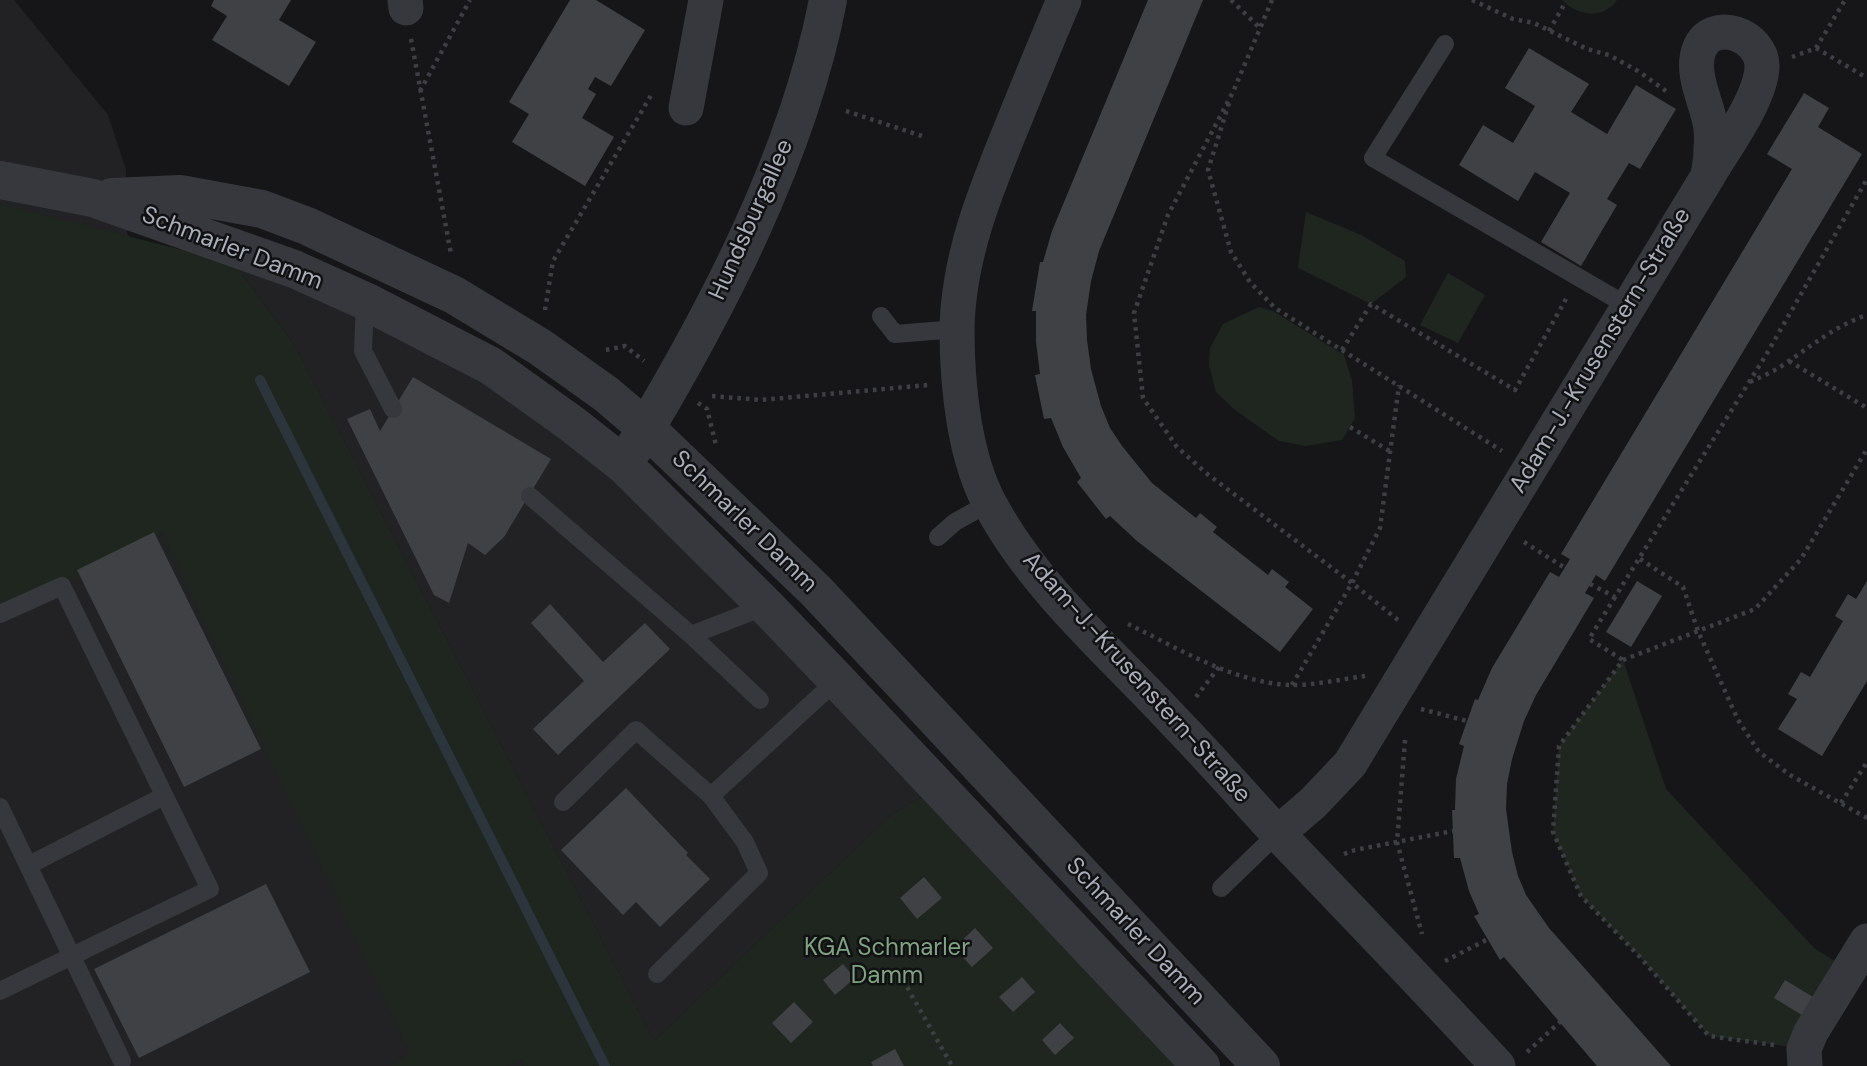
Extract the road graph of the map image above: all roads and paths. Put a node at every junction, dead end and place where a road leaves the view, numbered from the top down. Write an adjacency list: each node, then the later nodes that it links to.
1 (470, 0): 17 (path)
2 (706, 0): 20 (street)
3 (828, 0): 43 (street, Hundsburgallee)
4 (1063, 0): 33 (street, Adam-J.-Krusenstern-Straße)
5 (1231, 0): 11 (path)
6 (1272, 0): 11 (path)
7 (1472, 0): 12 (path)
8 (1844, 0): 14 (path)
9 (1565, 3): 12 (path)
10 (405, 4): 17 (path)
11 (1259, 27): 18 (path)
12 (1549, 31): 19 (path)
13 (1445, 44): 27 (lane)
14 (1816, 48): 15 (path); 16 (path)
15 (1762, 68): 19 (street, Adam-J.-Krusenstern-Straße); 23 (street, Adam-J.-Krusenstern-Straße)
16 (1867, 78)
17 (420, 92): 28 (path)
18 (1233, 92): 35 (path); 64 (path)
19 (1702, 92): 23 (street, Adam-J.-Krusenstern-Straße)
20 (686, 108): 34 (path)
21 (846, 111): 22 (path)
22 (922, 136)
23 (1707, 176): 30 (street, Adam-J.-Krusenstern-Straße)
24 (1867, 179): 37 (path)
25 (0, 180): 26 (street, Schmarler Damm)
26 (93, 198): 28 (street, Schmarler Damm); 29 (street, Schmarler Damm)
27 (1578, 278): 30 (lane); 35 (path)
28 (454, 295): 34 (street, Schmarler Damm)
29 (365, 301): 41 (lane); 46 (street, Schmarler Damm)
30 (1628, 306): 47 (street, Adam-J.-Krusenstern-Straße)
31 (1867, 315): 36 (path)
32 (881, 316): 33 (lane)
33 (957, 329): 38 (street, Adam-J.-Krusenstern-Straße)
34 (540, 347): 43 (street, Schmarler Damm)
35 (1342, 351): 47 (path)
36 (1789, 360): 37 (path); 40 (path)
37 (1749, 382): 52 (path)
38 (960, 384): 39 (path); 49 (street, Adam-J.-Krusenstern-Straße)
39 (712, 396)
40 (1867, 408)
41 (393, 409)
42 (1350, 427): 45 (path)
43 (646, 428): 46 (street, Hundsburgallee); 93 (street, Schmarler Damm)
44 (1867, 449): 59 (path)
45 (1391, 452)
46 (624, 465): 56 (street, Schmarler Damm)
47 (1530, 468): 50 (street, Adam-J.-Krusenstern-Straße)
48 (530, 496): 60 (lane)
49 (989, 503): 51 (lane); 76 (street, Adam-J.-Krusenstern-Straße)
50 (1496, 524): 53 (path); 62 (street, Adam-J.-Krusenstern-Straße)
51 (938, 537)
52 (1640, 559): 55 (path); 59 (path)
53 (1565, 568)
54 (1590, 584): 55 (path)
55 (1615, 597): 61 (path)
56 (766, 606): 60 (lane); 63 (street, Schmarler Damm)
57 (0, 614): 69 (lane)
58 (1123, 621): 64 (path)
59 (1698, 631): 61 (path); 72 (path)
60 (691, 635): 65 (lane)
61 (1623, 660): 88 (path)
62 (1407, 671): 64 (path); 76 (street, Adam-J.-Krusenstern-Straße)
63 (837, 680): 70 (lane); 92 (street, Schmarler Damm)
64 (1292, 685)
65 (760, 700)
66 (1411, 706): 67 (path)
67 (1467, 721)
68 (1867, 761): 72 (path)
69 (164, 796): 77 (lane); 82 (lane)
70 (711, 796): 71 (lane); 84 (lane)
71 (563, 802)
72 (1841, 803): 74 (path)
73 (0, 807): 77 (lane)
74 (1867, 818)
75 (1453, 831): 78 (path)
76 (1278, 833): 78 (street, Adam-J.-Krusenstern-Straße); 79 (lane)
77 (29, 866): 82 (lane)
78 (1311, 868): 89 (street, Adam-J.-Krusenstern-Straße)
79 (1221, 888)
80 (1488, 939): 83 (path)
81 (1867, 941): 88 (street)
82 (72, 956): 86 (lane); 90 (lane)
83 (1438, 964)
84 (657, 974)
85 (903, 980): 91 (path)
86 (0, 991)
87 (1560, 1022): 89 (path)
88 (1804, 1057)
89 (1511, 1060)
90 (122, 1061)
91 (952, 1066)
92 (1201, 1066)
93 (1261, 1066)

